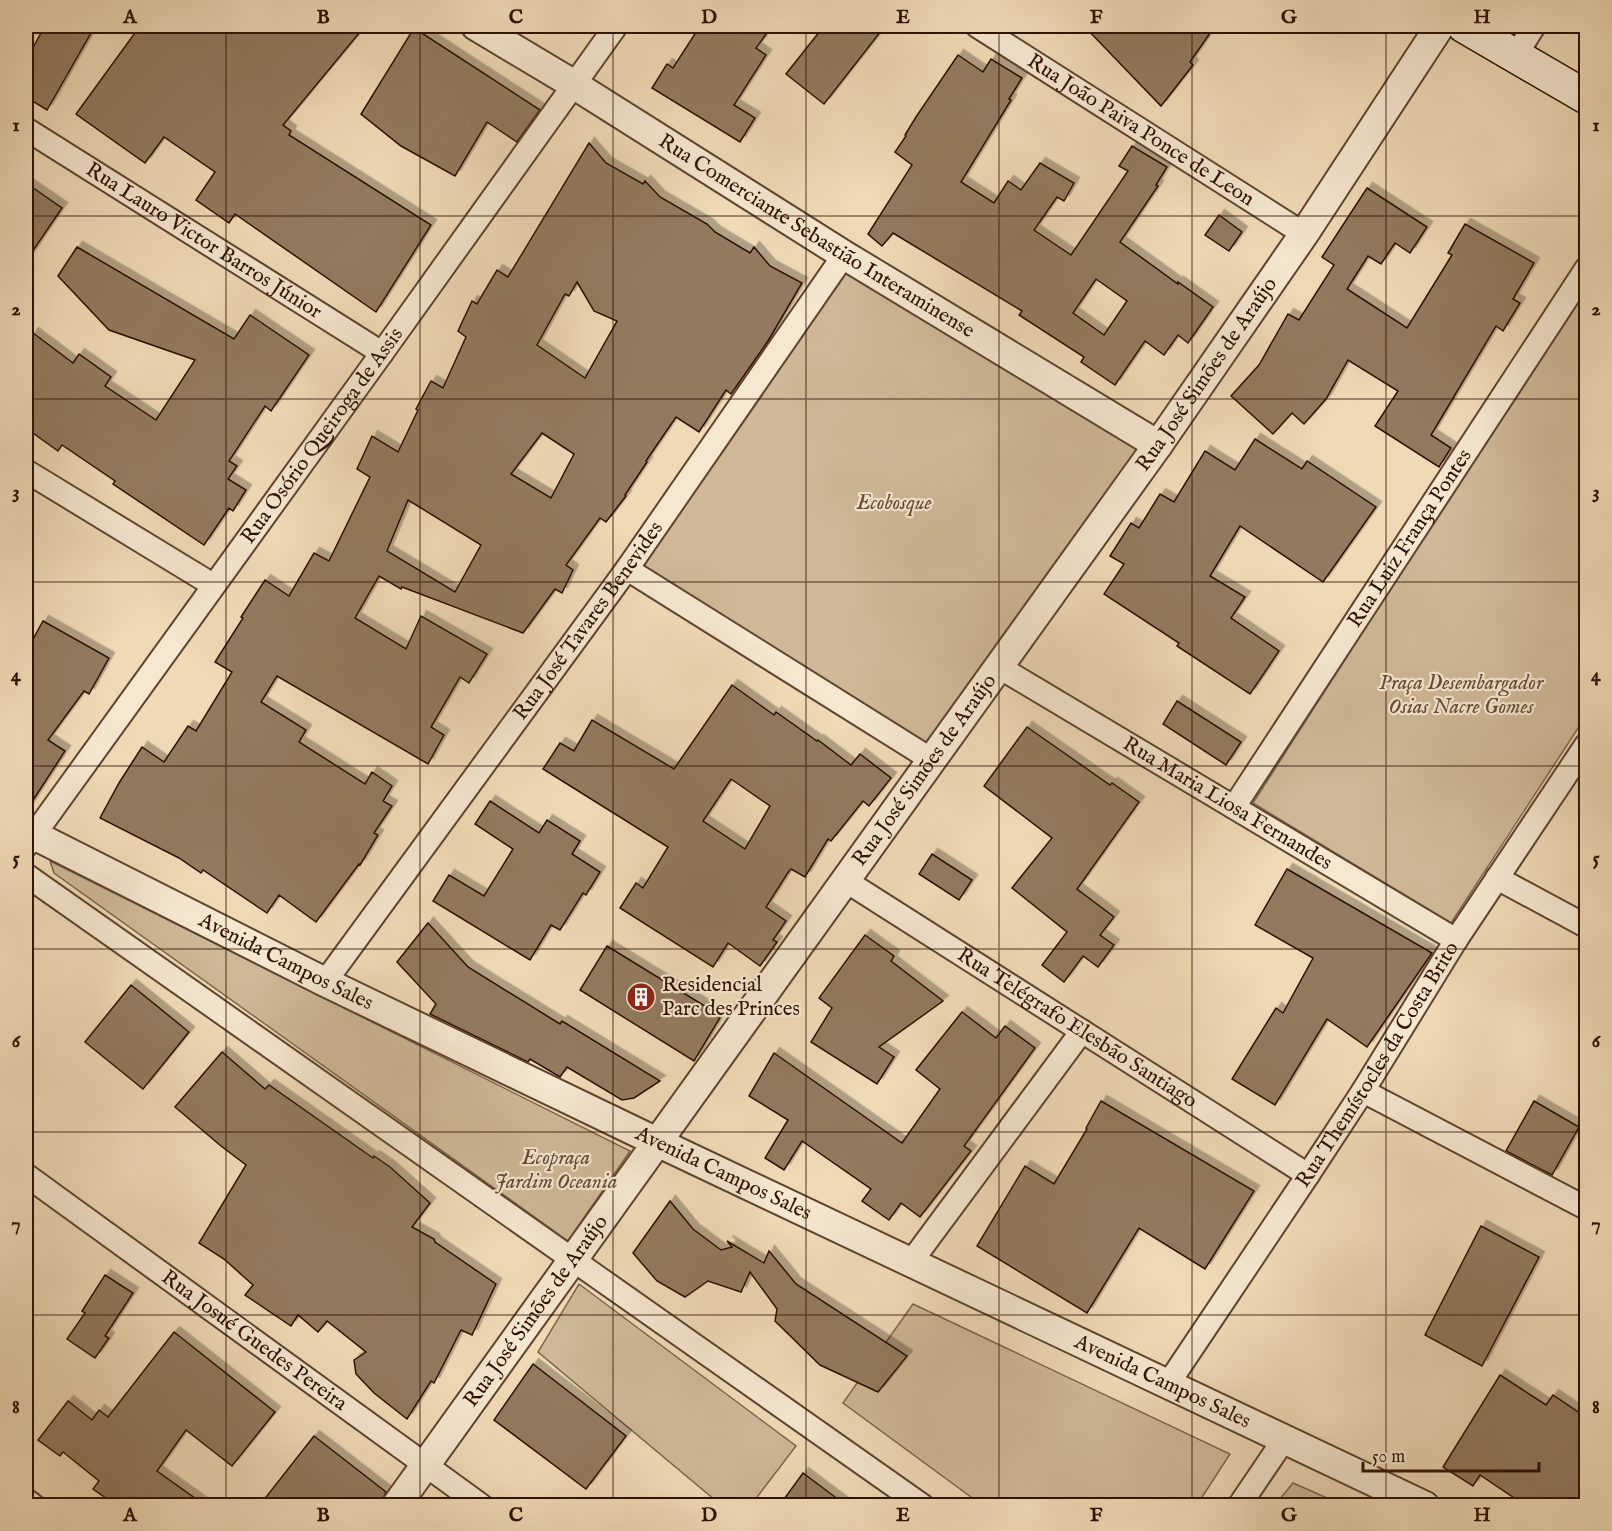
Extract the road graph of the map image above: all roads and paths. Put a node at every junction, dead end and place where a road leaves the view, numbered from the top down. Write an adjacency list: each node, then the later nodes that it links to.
1 (476, 26): 8 (street, Rua Comerciante Sebastião Interaminense)
2 (616, 26): 8 (street, Rua Osório Queiroga de Assis)
3 (978, 26): 11 (street, Rua João Paiva Ponce de Leon)
4 (1440, 26): 11 (street, Rua José Simões de Araújo)
5 (1464, 26): 7 (main road)
6 (1534, 26): 7 (street)
7 (1516, 55): 9 (main road)
8 (573, 84): 12 (street, Rua Comerciante Sebastião Interaminense); 14 (street, Rua Osório Queiroga de Assis)
9 (1587, 97)
10 (26, 129): 14 (street, Rua Lauro Victor Barros Júnior)
11 (1304, 234): 15 (street, Rua José Simões de Araújo)
12 (844, 255): 15 (street, Rua Comerciante Sebastião Interaminense); 17 (street, Rua José Tavares Benevides)
13 (1587, 269): 22 (street, Rua Luiz França Pontes)
14 (382, 352): 18 (street, Rua Osório Queiroga de Assis)
15 (1158, 445): 19 (street, Rua José Simões de Araújo)
16 (26, 471): 18 (street)
17 (627, 569): 21 (street); 29 (street, Rua José Tavares Benevides)
18 (213, 585): 23 (street, Rua Osório Queiroga de Assis)
19 (999, 667): 21 (street, Rua José Simões de Araújo); 22 (street, Rua Maria Liosa Fernandes)
20 (1587, 745): 25 (street, Rua Themístocles da Costa Brito)
21 (932, 760): 26 (street, Rua José Simões de Araújo)
22 (1234, 807): 28 (street, Rua Maria Liosa Fernandes)
23 (28, 837): 29 (street, Avenida Campos Sales)
24 (26, 875): 36 (street)
25 (1497, 878): 27 (street); 28 (street, Rua Themístocles da Costa Brito)
26 (846, 881): 30 (street, Rua Telégrafo Elesbão Santiago); 32 (street, Rua José Simões de Araújo)
27 (1587, 926)
28 (1456, 940): 31 (street, Rua Themístocles da Costa Brito)
29 (325, 982): 32 (street, Avenida Campos Sales)
30 (1082, 1031): 34 (street, Rua Telégrafo Elesbão Santiago); 37 (street)
31 (1363, 1091): 34 (street, Rua Themístocles da Costa Brito); 35 (street)
32 (657, 1142): 36 (street, Rua José Simões de Araújo); 37 (street, Avenida Campos Sales)
33 (26, 1175): 40 (street, Rua Josué Guedes Pereira)
34 (1308, 1175): 38 (street, Rua Themístocles da Costa Brito)
35 (1587, 1208)
36 (573, 1261): 40 (street, Rua José Simões de Araújo); 45 (street)
37 (911, 1262): 38 (street, Avenida Campos Sales)
38 (1168, 1384): 39 (street, Avenida Campos Sales)
39 (1285, 1438): 46 (street); 47 (street, Avenida Campos Sales)
40 (426, 1465): 43 (street, Rua José Simões de Araújo); 44 (street, Rua Josué Guedes Pereira)
41 (26, 1500): 42 (street)
42 (34, 1506)
43 (396, 1506)
44 (482, 1506)
45 (923, 1506)
46 (1239, 1506)
47 (1425, 1506)

